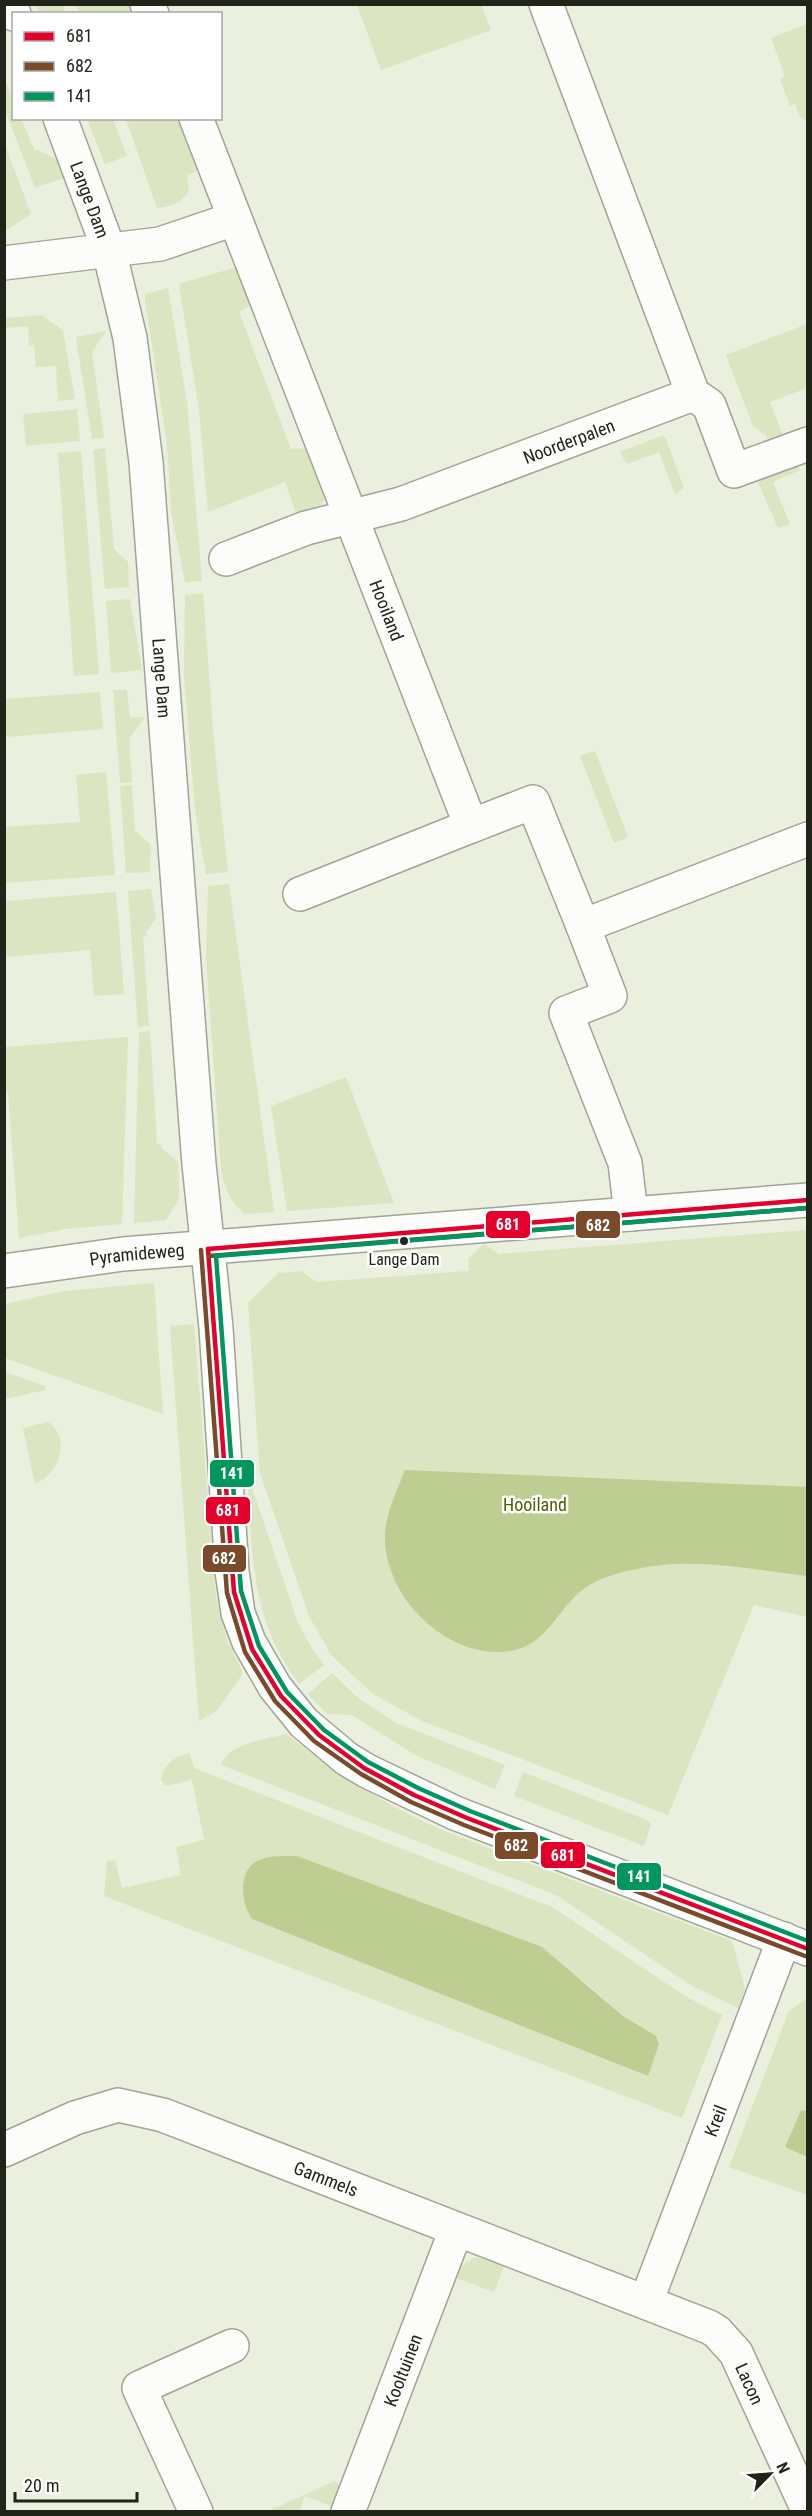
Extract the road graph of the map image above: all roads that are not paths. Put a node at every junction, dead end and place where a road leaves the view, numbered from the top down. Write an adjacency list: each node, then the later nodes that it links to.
1 (546, 4): 7 (street)
2 (61, 120): 5 (street, Lange Dam)
3 (197, 120): 4 (street)
4 (234, 219): 5 (street); 9 (street)
5 (109, 250): 6 (street); 17 (street, Lange Dam)
6 (4, 263)
7 (693, 394): 8 (street); 9 (street, Noorderpalen)
8 (807, 444)
9 (351, 516): 10 (street); 11 (street, Hooiland)
10 (226, 559)
11 (471, 826): 13 (street); 14 (street)
12 (807, 839): 14 (street)
13 (300, 894)
14 (583, 926): 16 (street)
15 (807, 1200): 16 (street, Pyramideweg)
16 (631, 1214): 17 (street, Pyramideweg)
17 (208, 1249): 18 (street, Pyramideweg); 19 (street, Lange Dam)
18 (4, 1271)
19 (796, 1944): 22 (street, Kreil)
20 (4, 2150): 21 (street, Gammels)
21 (456, 2230): 22 (street, Gammels); 26 (street, Kooltuinen)
22 (646, 2302): 24 (street, Lacon)
23 (232, 2346): 25 (street)
24 (807, 2510)
25 (196, 2511)
26 (348, 2511)

